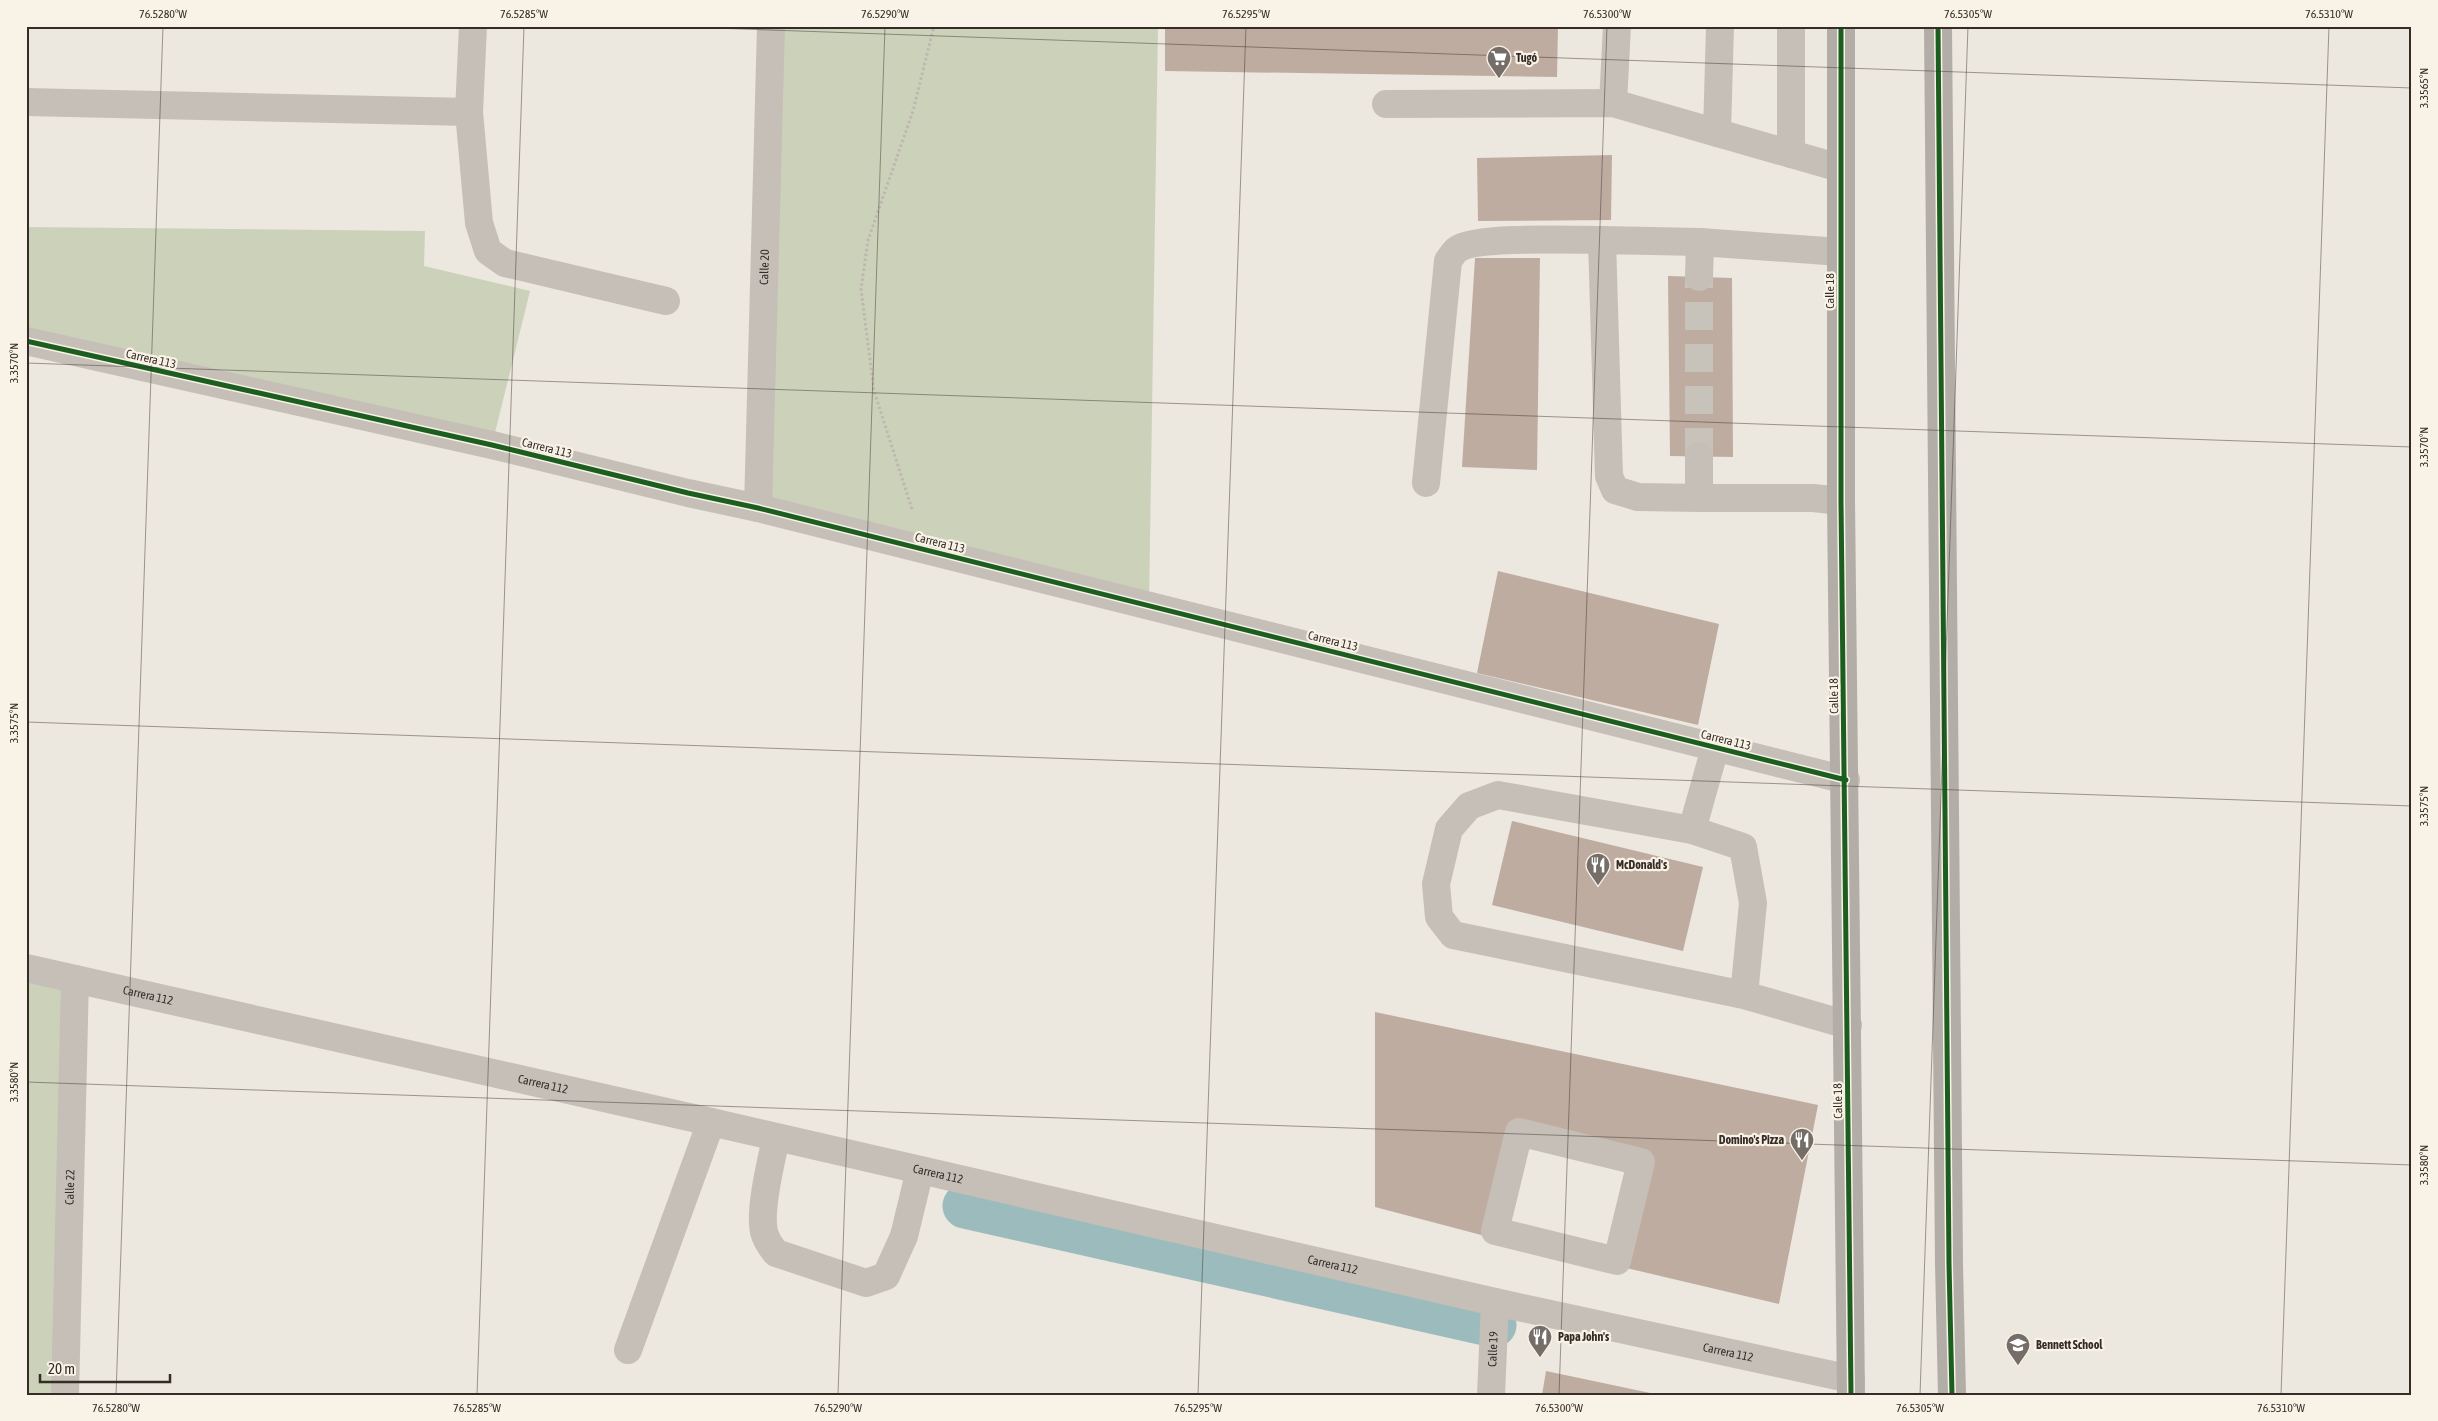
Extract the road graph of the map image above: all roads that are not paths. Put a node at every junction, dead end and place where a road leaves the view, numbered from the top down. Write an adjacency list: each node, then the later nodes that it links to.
1 (473, 26): 11 (street)
2 (771, 26): 25 (street, Calle 20)
3 (1618, 26): 9 (street)
4 (1720, 26): 12 (street)
5 (1791, 26): 13 (street)
6 (1840, 26): 14 (main road, Calle 18)
7 (1938, 26): 42 (main road)
8 (26, 102): 11 (street)
9 (1613, 103): 10 (street); 12 (street)
10 (1386, 104)
11 (469, 112): 19 (street)
12 (1718, 133): 13 (street)
13 (1791, 154): 14 (street)
14 (1840, 168): 17 (main road, Calle 18)
15 (1602, 240): 16 (street); 22 (street); 23 (street)
16 (1700, 242): 17 (street); 18 (street)
17 (1840, 252): 24 (main road, Calle 18)
18 (1699, 277)
19 (666, 301)
20 (26, 341): 25 (street, Carrera 113)
21 (1699, 456): 23 (street)
22 (1426, 483)
23 (1699, 498): 24 (street)
24 (1841, 501): 27 (main road, Calle 18)
25 (758, 508): 26 (street, Carrera 113)
26 (1715, 748): 27 (street, Carrera 113); 28 (street)
27 (1846, 780): 32 (main road, Calle 18)
28 (1692, 830): 31 (street); 31 (street)
29 (26, 968): 30 (street, Carrera 112)
30 (75, 979): 33 (street, Carrera 112); 40 (street, Calle 22)
31 (1744, 995): 32 (street)
32 (1848, 1024): 39 (main road, Calle 18)
33 (711, 1122): 34 (street, Carrera 112); 38 (street)
34 (776, 1138): 36 (street, Carrera 112); 36 (street)
35 (1641, 1162): 35 (street)
36 (920, 1170): 37 (street, Carrera 112)
37 (1495, 1302): 39 (street, Carrera 112); 41 (street, Calle 19)
38 (628, 1350)
39 (1851, 1387)
40 (65, 1395)
41 (1491, 1395)
42 (1952, 1395)

